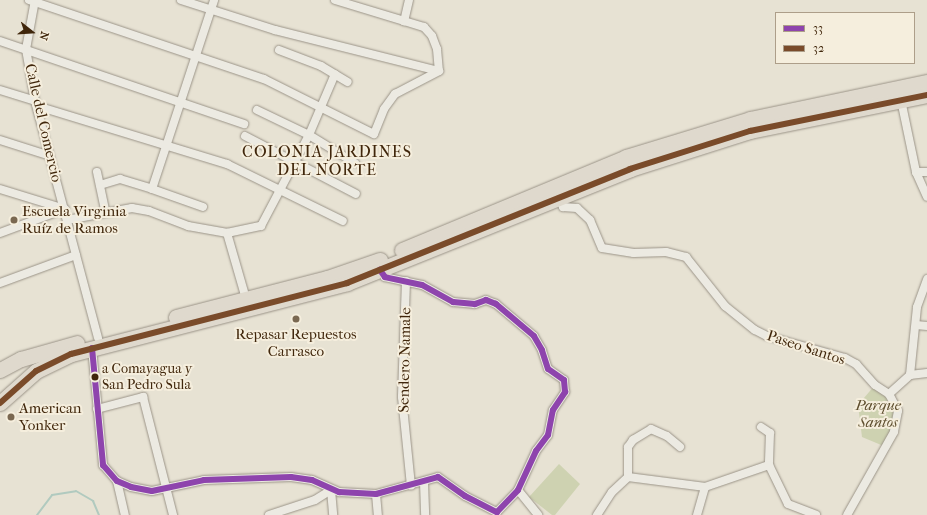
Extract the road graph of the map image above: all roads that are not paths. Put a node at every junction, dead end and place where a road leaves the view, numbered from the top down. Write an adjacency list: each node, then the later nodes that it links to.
1 (182, 0): 6 (street)
2 (214, 0): 6 (street)
3 (335, 0): 7 (street)
4 (409, 0): 7 (street)
5 (33, 1): 9 (street, Calle del Comercio); 11 (street)
6 (211, 10): 11 (street); 12 (street)
7 (404, 21): 12 (street)
8 (0, 41): 9 (street)
9 (26, 49): 20 (street); 21 (street, Calle del Comercio)
10 (279, 50): 13 (street)
11 (196, 55): 20 (street); 22 (street)
12 (439, 71): 22 (street)
13 (335, 74): 15 (street); 22 (street)
14 (927, 76): 23 (highway)
15 (348, 82)
16 (927, 82): 23 (highway)
17 (0, 90): 21 (street)
18 (927, 95): 19 (highway)
19 (901, 100): 23 (highway); 34 (street)
20 (181, 101): 25 (street); 29 (street)
21 (36, 103): 29 (street); 30 (street, Calle del Comercio)
22 (322, 106): 26 (street)
23 (841, 106): 42 (highway); 55 (highway)
24 (257, 110): 26 (street)
25 (244, 124)
26 (308, 135): 31 (street); 32 (street)
27 (245, 136): 31 (street)
28 (0, 140): 30 (street)
29 (166, 146): 38 (street); 39 (street)
30 (50, 156): 44 (street, Calle del Comercio)
31 (295, 162): 39 (street); 40 (street)
32 (355, 163)
33 (97, 172): 36 (street)
34 (916, 172): 35 (street); 41 (street)
35 (927, 172)
36 (100, 185): 38 (street); 45 (street)
37 (0, 189): 44 (street)
38 (152, 189): 43 (street)
39 (280, 190): 47 (street); 48 (street)
40 (356, 194)
41 (927, 197)
42 (559, 198): 51 (highway); 62 (street, Paseo Santos)
43 (203, 208)
44 (65, 209): 46 (street, Calle del Comercio); 49 (street)
45 (105, 211): 46 (street); 48 (street)
46 (67, 220): 50 (street, Calle del Comercio)
47 (342, 221)
48 (227, 232): 55 (street)
49 (0, 233)
50 (76, 255): 54 (street); 58 (street, Calle del Comercio)
51 (380, 270): 53 (street); 58 (highway)
52 (927, 280): 56 (street)
53 (406, 281): 71 (street, Sendero Namale); 75 (street)
54 (0, 283)
55 (246, 299): 58 (highway)
56 (916, 325): 57 (street); 61 (street)
57 (927, 326)
58 (95, 343): 59 (highway); 63 (highway); 64 (street, Calle del Comercio)
59 (0, 370)
60 (927, 373): 61 (street)
61 (910, 375): 62 (street)
62 (889, 394): 88 (street)
63 (0, 403)
64 (97, 409): 69 (street, Calle del Comercio); 72 (street)
65 (761, 427): 67 (street)
66 (680, 447): 68 (street)
67 (769, 464): 73 (street); 87 (street)
68 (628, 477): 73 (street); 85 (street)
69 (117, 481): 72 (street); 78 (street)
70 (424, 482): 71 (street); 75 (street); 83 (street)
71 (411, 486): 76 (street)
72 (165, 488): 74 (street); 79 (street)
73 (705, 488): 86 (street)
74 (331, 490): 76 (street); 77 (street); 81 (street)
75 (518, 490): 84 (street)
76 (376, 494): 82 (street)
77 (285, 513): 80 (street)
78 (125, 515)
79 (173, 515)
80 (269, 515)
81 (333, 515)
82 (378, 515)
83 (425, 515)
84 (538, 515)
85 (597, 515)
86 (697, 515)
87 (816, 515)
88 (848, 515)

